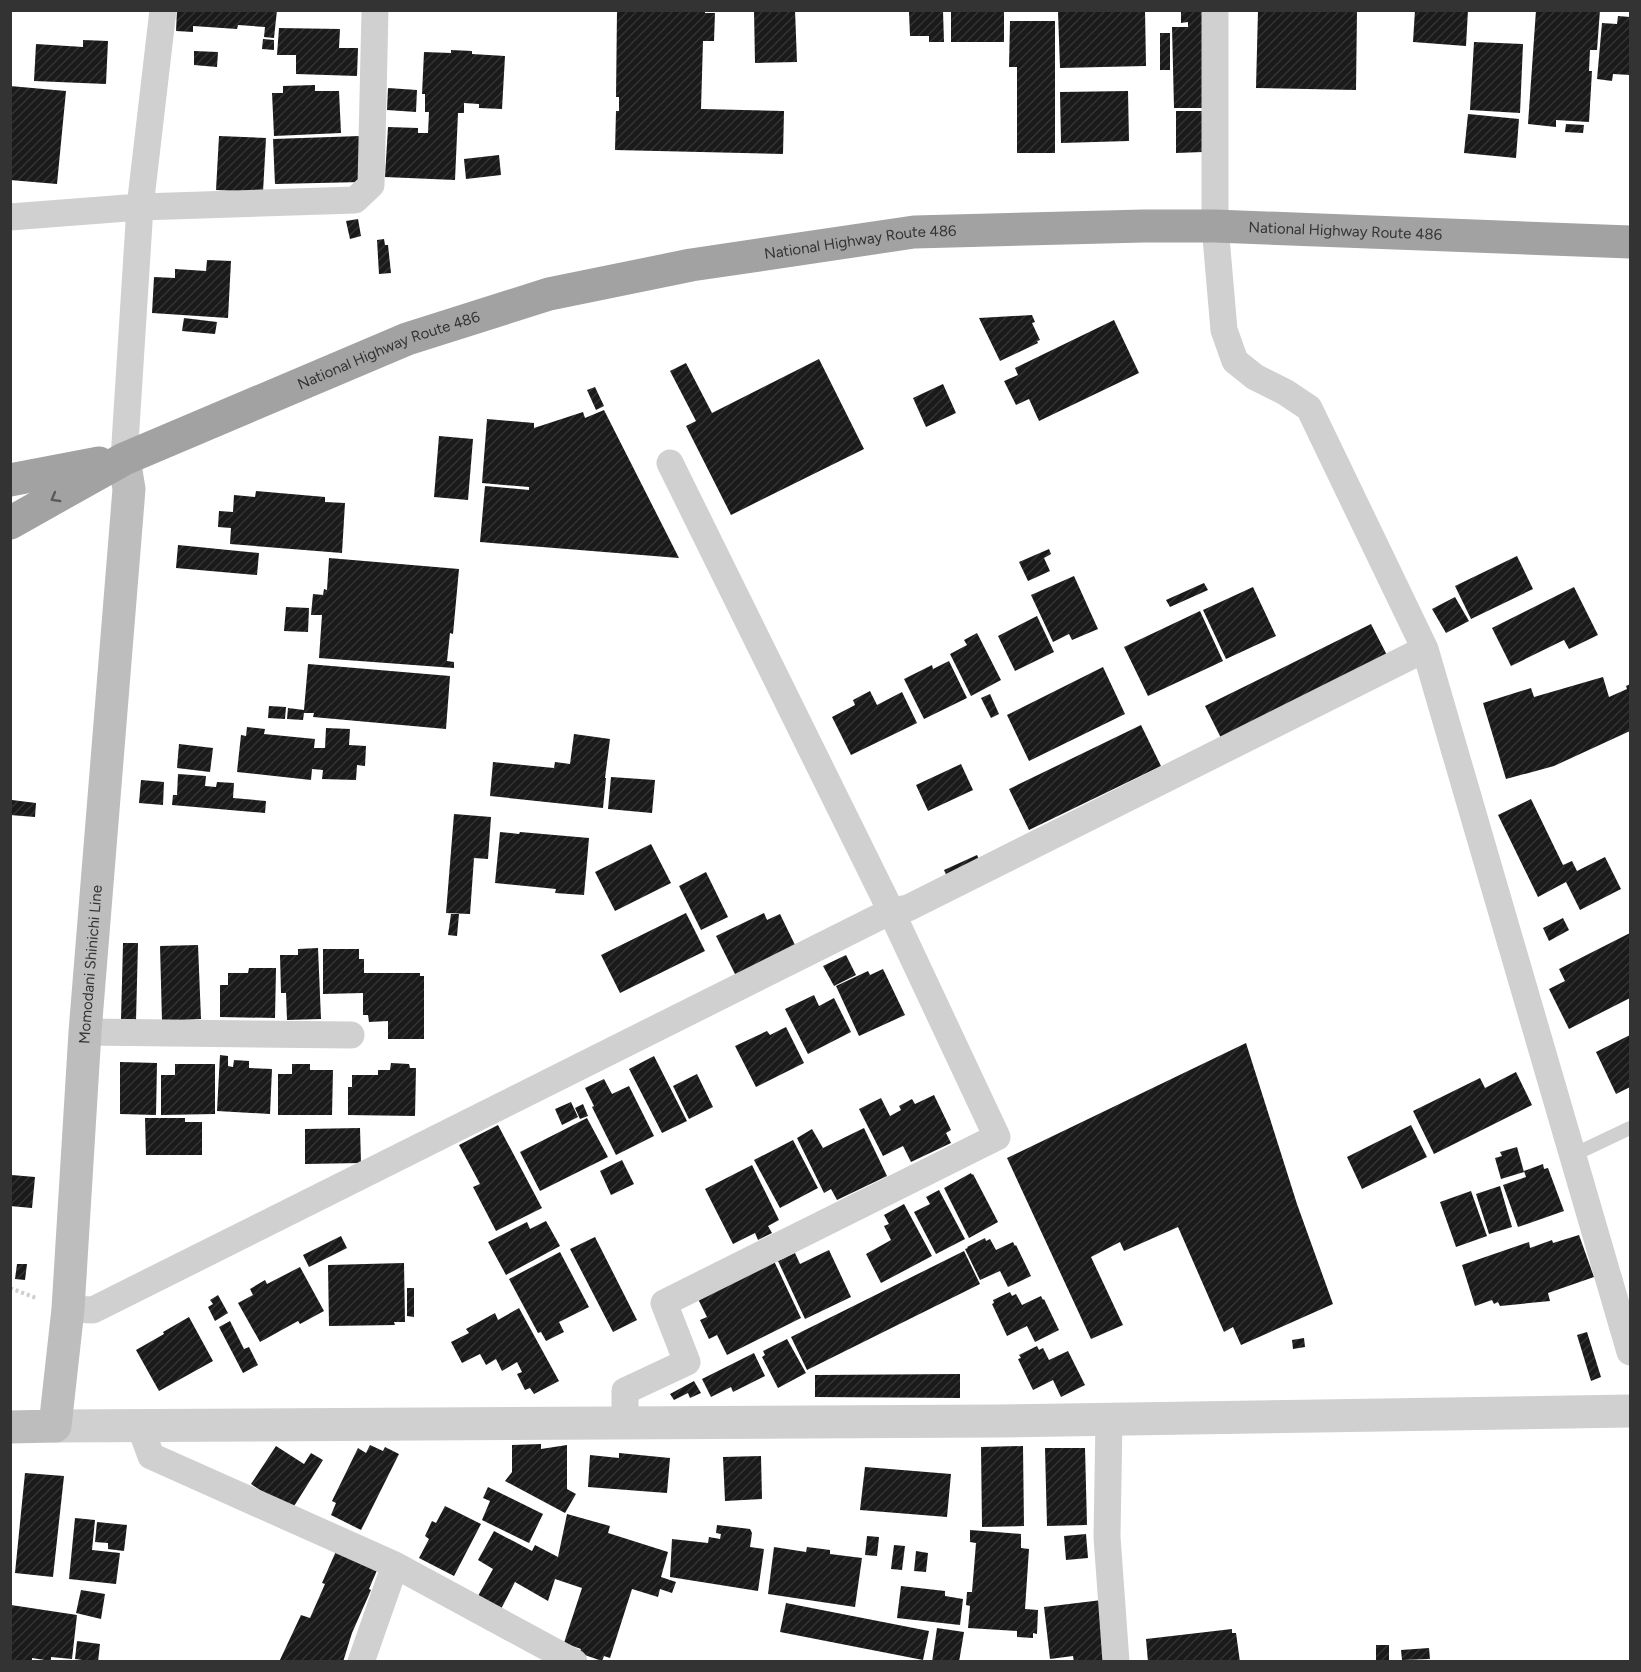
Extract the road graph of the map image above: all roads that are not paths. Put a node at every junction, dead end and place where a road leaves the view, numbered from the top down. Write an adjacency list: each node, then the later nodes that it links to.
1 (163, 10): 4 (street)
2 (375, 10): 4 (street)
3 (1215, 10): 6 (street)
4 (140, 207): 5 (street); 8 (street)
5 (10, 217)
6 (1215, 226): 7 (highway, National Highway Route 486); 8 (highway, National Highway Route 486); 12 (street)
7 (1630, 242)
8 (124, 459): 10 (highway, National Highway Route 486); 11 (highway, National Highway Route 486, one-way to 11); 14 (main road, Momodani Shinichi Line)
9 (670, 463): 13 (street)
10 (10, 480)
11 (10, 523)
12 (1425, 650): 13 (street); 17 (street)
13 (891, 911): 18 (street); 22 (street)
14 (85, 1032): 15 (street); 18 (main road, Momodani Shinichi Line)
15 (351, 1035)
16 (1630, 1128): 17 (lane)
17 (1573, 1155): 19 (street)
18 (68, 1309): 23 (main road, Momodani Shinichi Line)
19 (1630, 1352)
20 (1630, 1411): 21 (street)
21 (1109, 1419): 22 (street); 29 (street)
22 (625, 1422): 24 (street)
23 (55, 1426): 24 (street); 25 (main road)
24 (140, 1426): 26 (street)
25 (10, 1427)
26 (395, 1565): 27 (street); 28 (street)
27 (361, 1662)
28 (574, 1662)
29 (1116, 1662)

